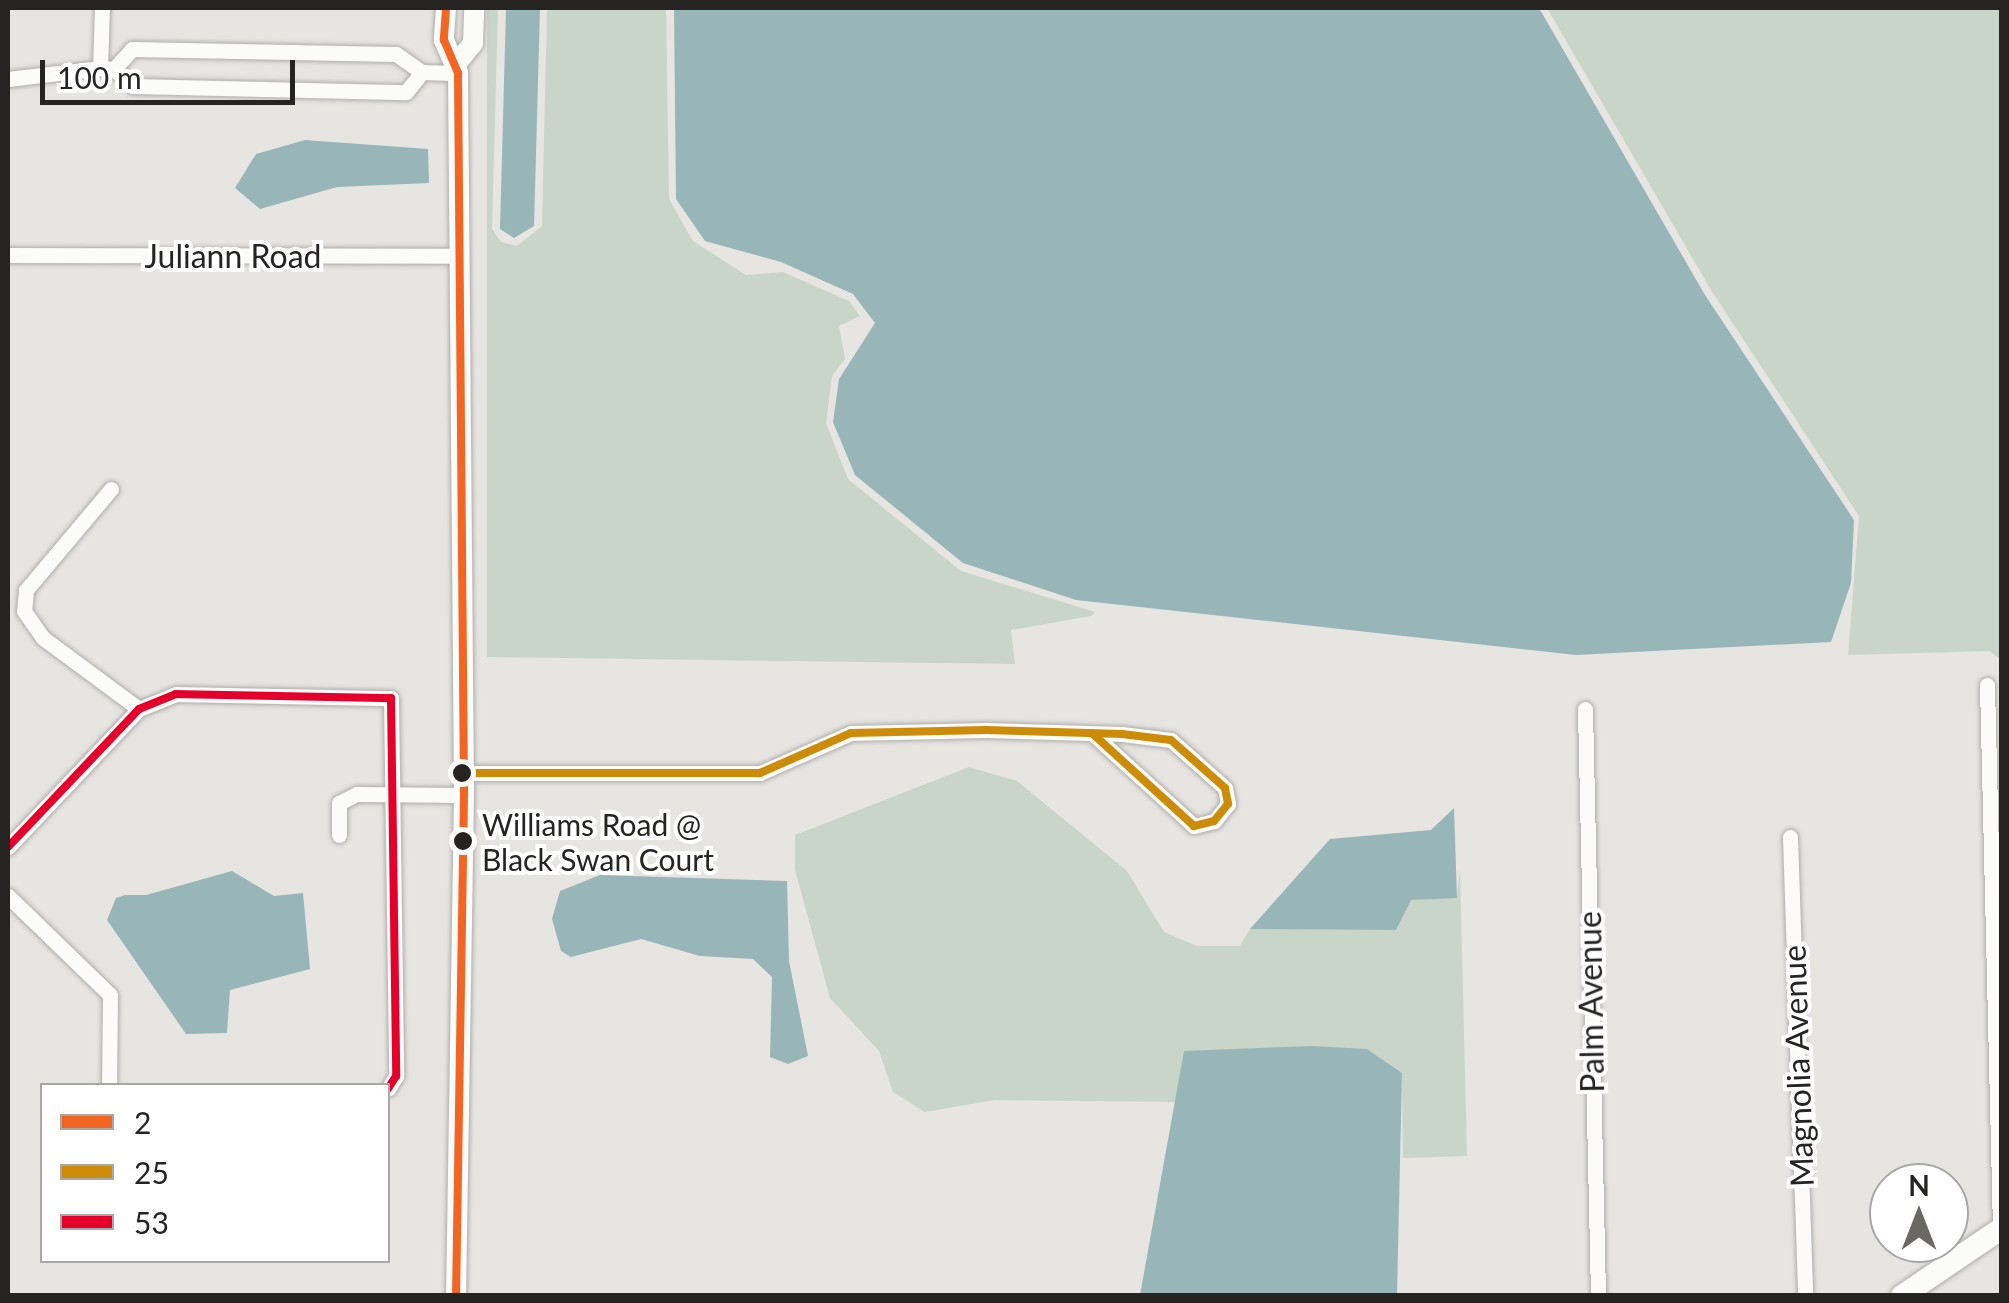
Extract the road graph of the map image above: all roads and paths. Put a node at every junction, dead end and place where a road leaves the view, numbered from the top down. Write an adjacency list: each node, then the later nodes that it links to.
1 (102, 8): 4 (street)
2 (446, 8): 5 (street)
3 (474, 8): 5 (street)
4 (107, 68): 6 (street); 6 (street); 7 (street)
5 (458, 68): 6 (street); 9 (street)
6 (422, 72)
7 (8, 79)
8 (8, 255): 9 (street, Juliann Road)
9 (459, 256): 15 (street)
10 (111, 489): 12 (street)
11 (1988, 686): 24 (street)
12 (139, 709): 16 (street); 20 (street)
13 (1584, 709): 26 (street, Palm Avenue)
14 (1093, 734): 14 (street); 15 (street)
15 (462, 773): 17 (street)
16 (393, 794): 17 (street); 18 (street); 23 (street)
17 (464, 795): 25 (street)
18 (339, 835)
19 (1790, 837): 27 (street, Magnolia Avenue)
20 (8, 847)
21 (8, 896): 22 (street)
22 (109, 1083)
23 (390, 1086)
24 (2001, 1228): 28 (main road)
25 (456, 1296)
26 (1598, 1296)
27 (1805, 1296)
28 (1902, 1296)

